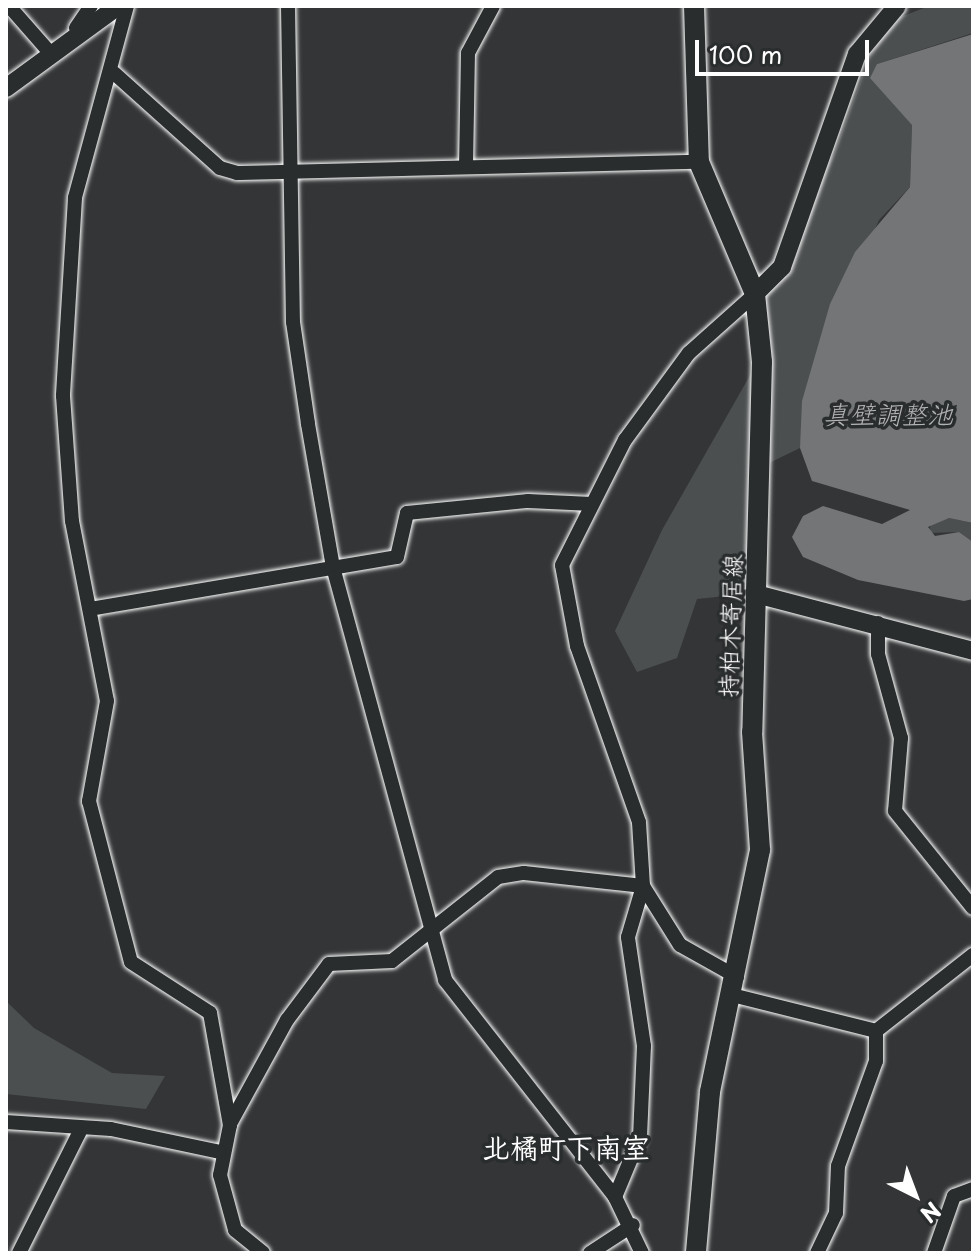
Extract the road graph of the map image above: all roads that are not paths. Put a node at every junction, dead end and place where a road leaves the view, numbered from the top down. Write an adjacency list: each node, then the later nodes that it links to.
1 (9, 6): 9 (street)
2 (91, 6): 9 (street)
3 (118, 6): 9 (street)
4 (127, 6): 10 (street)
5 (288, 6): 14 (street)
6 (493, 6): 13 (street)
7 (694, 6): 12 (main road, 持柏木寄居線)
8 (897, 6): 15 (street)
9 (49, 52): 11 (street)
10 (114, 73): 14 (street); 19 (street)
11 (6, 88)
12 (699, 162): 13 (street); 15 (main road, 持柏木寄居線)
13 (466, 167): 14 (street)
14 (290, 173): 17 (street)
15 (755, 294): 16 (street); 18 (main road, 持柏木寄居線)
16 (592, 504): 17 (street); 22 (street)
17 (333, 567): 19 (street); 24 (street)
18 (760, 595): 20 (street); 26 (main road, 持柏木寄居線)
19 (90, 609): 29 (street)
20 (878, 623): 21 (street); 23 (street)
21 (973, 651)
22 (643, 886): 24 (street); 26 (street); 33 (street)
23 (973, 908)
24 (434, 936): 29 (street); 33 (street)
25 (973, 955): 27 (street)
26 (736, 986): 27 (street); 39 (main road, 持柏木寄居線)
27 (876, 1031): 40 (street)
28 (6, 1122): 30 (street)
29 (230, 1125): 31 (street)
30 (80, 1131): 31 (street); 35 (street)
31 (220, 1152): 36 (street)
32 (973, 1189): 41 (street)
33 (615, 1197): 34 (street)
34 (633, 1225): 37 (street); 38 (street)
35 (19, 1253)
36 (263, 1253)
37 (590, 1253)
38 (642, 1253)
39 (696, 1253)
40 (817, 1253)
41 (934, 1253)

